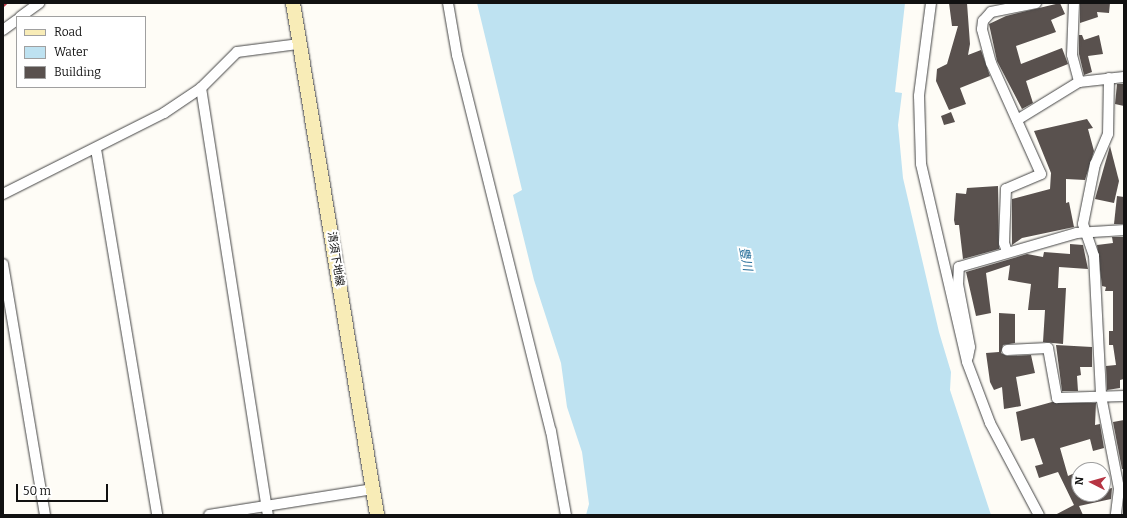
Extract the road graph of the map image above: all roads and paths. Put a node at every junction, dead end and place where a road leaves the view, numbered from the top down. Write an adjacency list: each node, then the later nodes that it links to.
1 (39, 3): 7 (street)
2 (293, 3): 10 (main road, 清須下地線)
3 (448, 3): 33 (street)
4 (932, 3): 23 (street)
5 (1036, 3): 15 (street)
6 (1074, 3): 13 (street)
7 (21, 16)
8 (16, 21): 9 (street)
9 (3, 30)
10 (299, 44): 14 (street); 26 (main road, 清須下地線)
11 (1124, 77): 12 (street)
12 (1109, 78): 13 (street); 19 (street)
13 (1079, 82): 15 (street)
14 (201, 88): 16 (street); 28 (street)
15 (1017, 120): 20 (street)
16 (96, 149): 17 (street); 30 (street)
17 (3, 194)
18 (1124, 230): 19 (street)
19 (1087, 231): 20 (street); 24 (street)
20 (1008, 252): 23 (street)
21 (3, 264): 29 (street)
22 (1007, 350): 24 (street)
23 (967, 362): 34 (street)
24 (1100, 396): 25 (street); 27 (street)
25 (1124, 396)
26 (373, 489): 28 (street); 32 (main road, 清須下地線)
27 (1122, 495): 35 (street)
28 (267, 511): 31 (street)
29 (45, 515)
30 (157, 515)
31 (209, 515)
32 (377, 515)
33 (566, 515)
34 (1040, 515)
35 (1116, 515)

